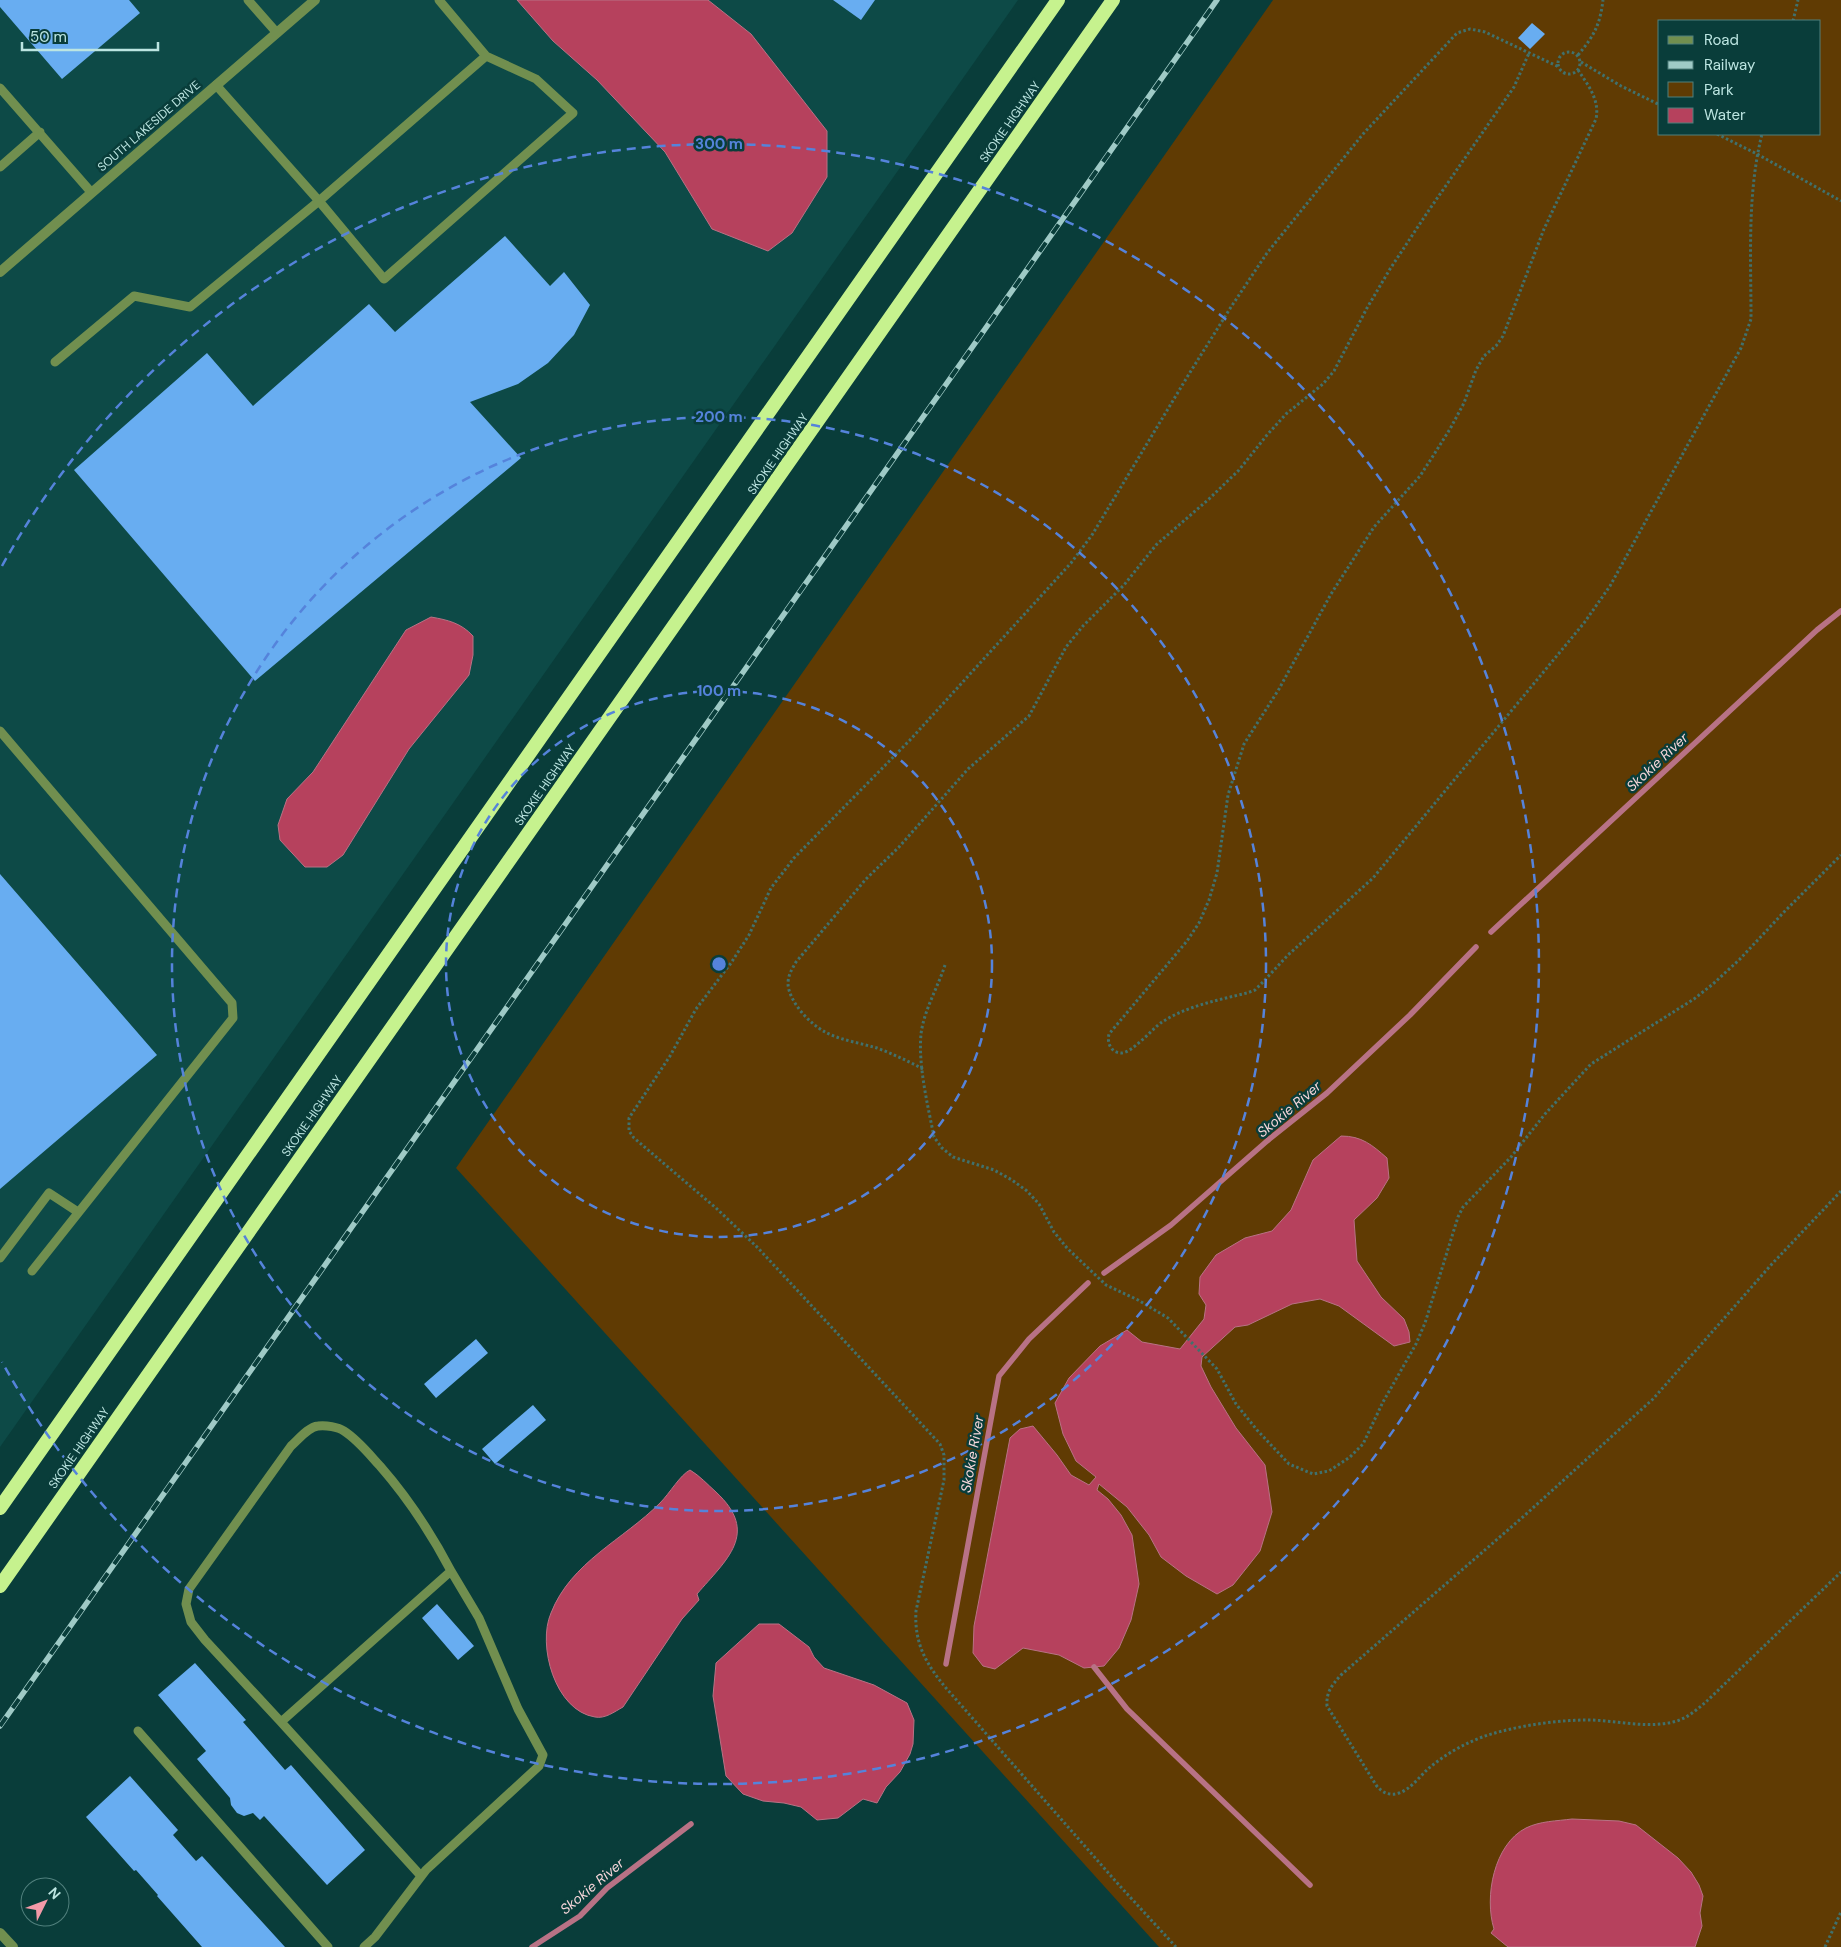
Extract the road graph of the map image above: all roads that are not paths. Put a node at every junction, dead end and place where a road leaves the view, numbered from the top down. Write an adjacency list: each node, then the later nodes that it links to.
1 (248, 0): 6 (lane)
2 (315, 0): 6 (street, SOUTH LAKESIDE DRIVE)
3 (439, 0): 7 (lane)
4 (1058, 0): 20 (highway)
5 (1113, 0): 22 (highway, SKOKIE HIGHWAY)
6 (277, 33): 8 (street, SOUTH LAKESIDE DRIVE)
7 (486, 56): 13 (lane); 13 (lane)
8 (216, 85): 12 (street, SOUTH LAKESIDE DRIVE); 13 (lane)
9 (0, 88): 10 (lane)
10 (40, 132): 11 (lane); 12 (lane)
11 (0, 167)
12 (91, 192): 14 (street, SOUTH LAKESIDE DRIVE)
13 (319, 201): 15 (lane)
14 (0, 272)
15 (56, 362)
16 (0, 731): 17 (lane)
17 (78, 1212): 18 (lane); 19 (lane)
18 (0, 1258)
19 (32, 1271)
20 (0, 1508)
21 (452, 1570): 23 (lane); 23 (lane); 25 (lane)
22 (0, 1586)
23 (281, 1722): 25 (lane)
24 (138, 1731): 28 (lane)
25 (421, 1876): 29 (lane)
26 (0, 1933): 27 (street)
27 (13, 1947)
28 (328, 1947)
29 (364, 1947)

